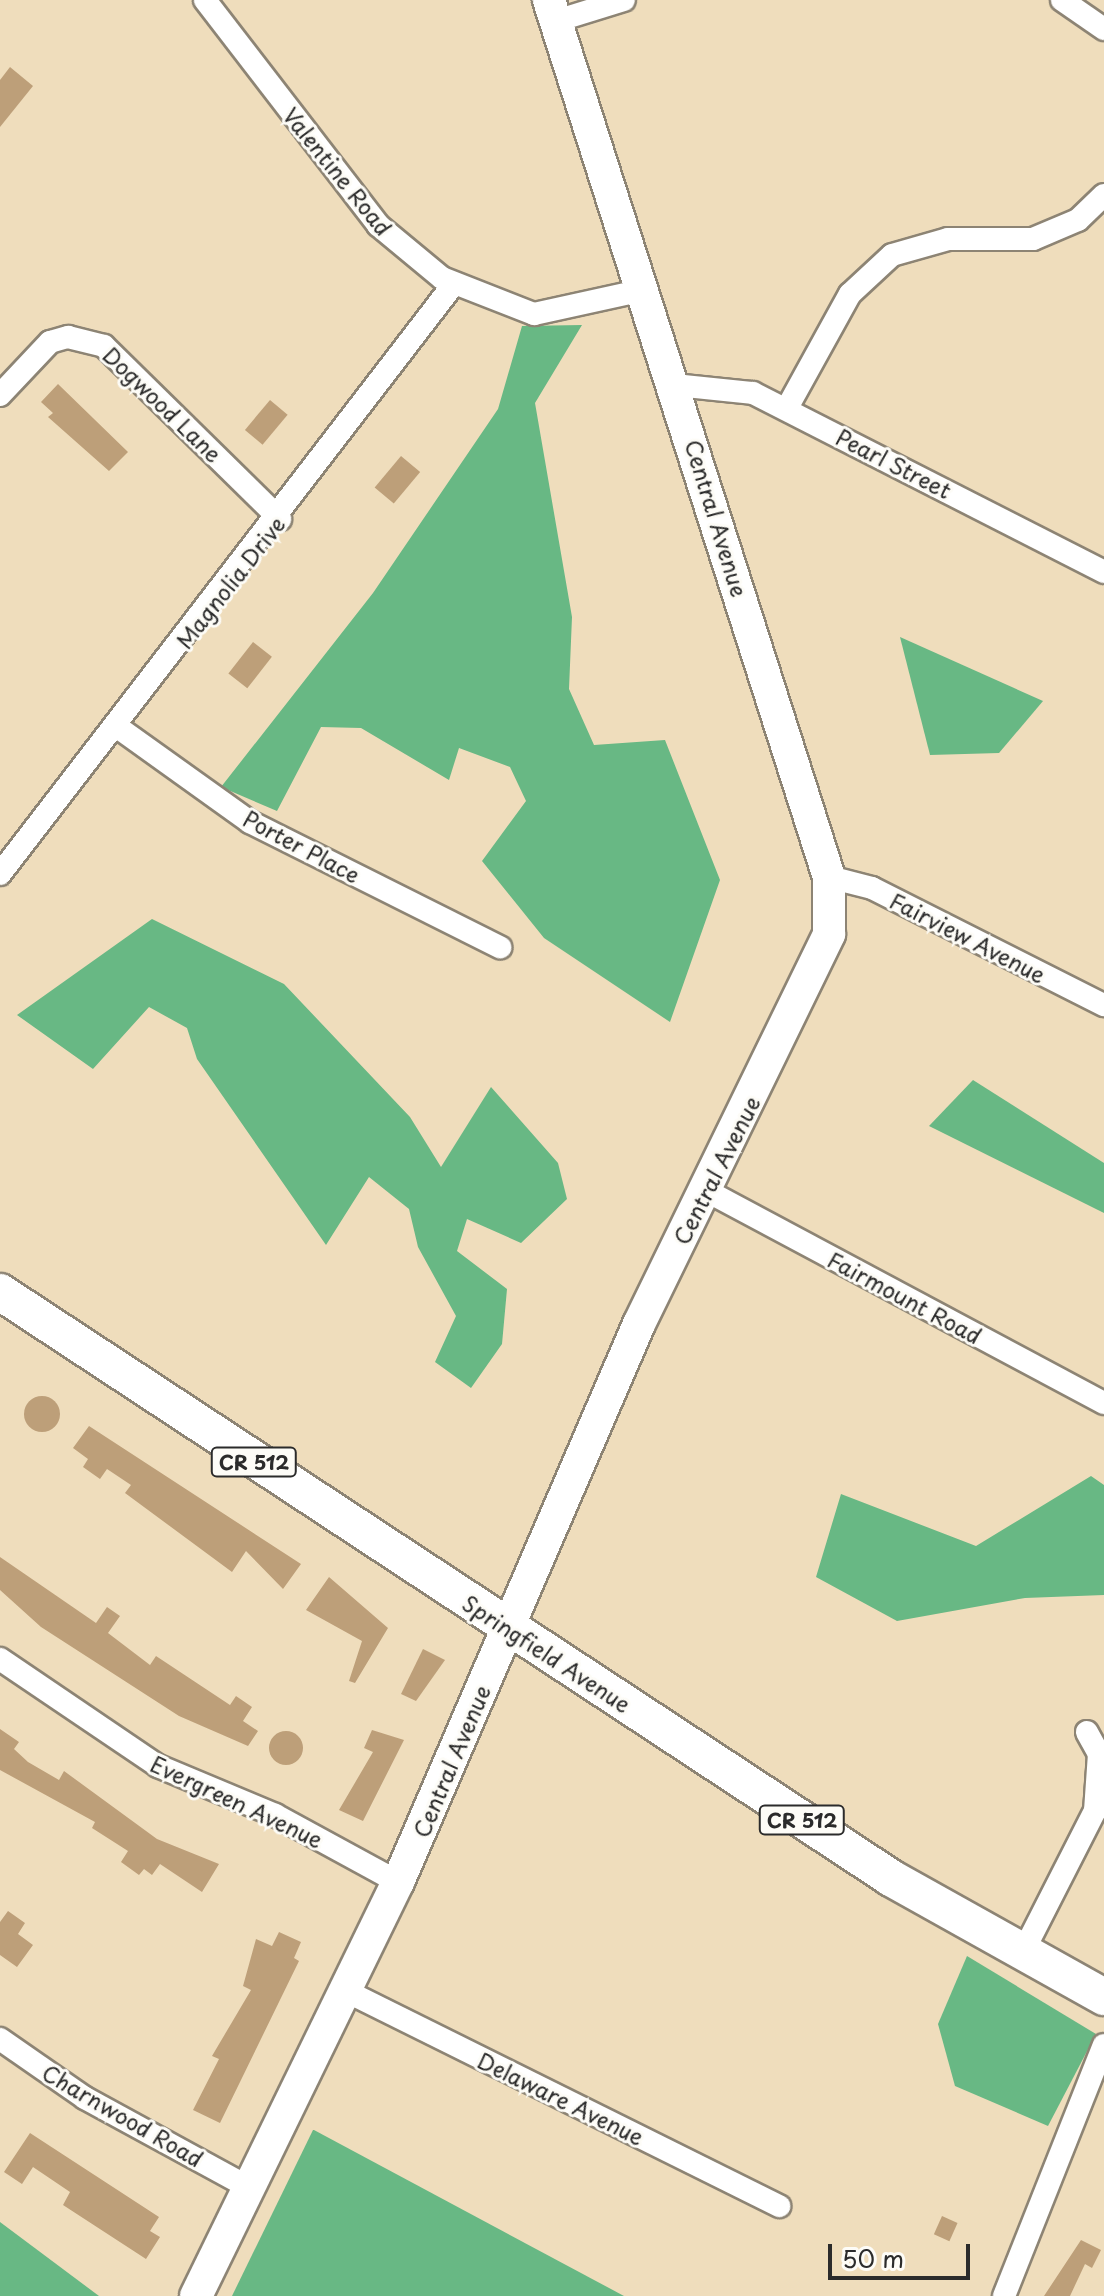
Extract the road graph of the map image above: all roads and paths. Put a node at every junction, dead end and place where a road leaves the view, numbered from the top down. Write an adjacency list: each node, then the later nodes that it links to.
1 (205, 0): 7 (street, Valentine Road)
2 (624, 0): 4 (street)
3 (1062, 0): 5 (street)
4 (553, 11): 8 (street, Central Avenue)
5 (1102, 22)
6 (1104, 195): 11 (street)
7 (453, 285): 8 (street, Valentine Road); 12 (street, Magnolia Drive)
8 (643, 290): 9 (street, Central Avenue)
9 (675, 385): 11 (street, Pearl Street); 16 (street, Central Avenue)
10 (0, 395): 12 (street, Dogwood Lane)
11 (787, 408): 13 (street, Pearl Street)
12 (280, 519): 14 (street, Magnolia Drive)
13 (1104, 572)
14 (116, 726): 15 (street, Magnolia Drive); 17 (street, Porter Place)
15 (0, 874)
16 (829, 877): 18 (street, Fairview Avenue); 19 (street, Central Avenue)
17 (500, 947)
18 (1104, 1005)
19 (705, 1190): 21 (street, Fairmount Road); 22 (street, Central Avenue)
20 (0, 1292): 22 (main road, Springfield Avenue / CR 512)
21 (1104, 1403)
22 (510, 1627): 25 (street, Central Avenue); 26 (main road, Springfield Avenue / CR 512)
23 (0, 1659): 25 (street, Evergreen Avenue)
24 (1087, 1732): 26 (street)
25 (398, 1882): 27 (street, Central Avenue)
26 (1022, 1954): 28 (main road, Springfield Avenue / CR 512)
27 (344, 1990): 31 (street, Central Avenue); 32 (street, Delaware Avenue)
28 (1104, 1997)
29 (0, 2039): 31 (street, Charnwood Road)
30 (1104, 2045): 34 (street)
31 (248, 2187): 33 (street, Central Avenue)
32 (779, 2206)
33 (196, 2296)
34 (1004, 2296)

